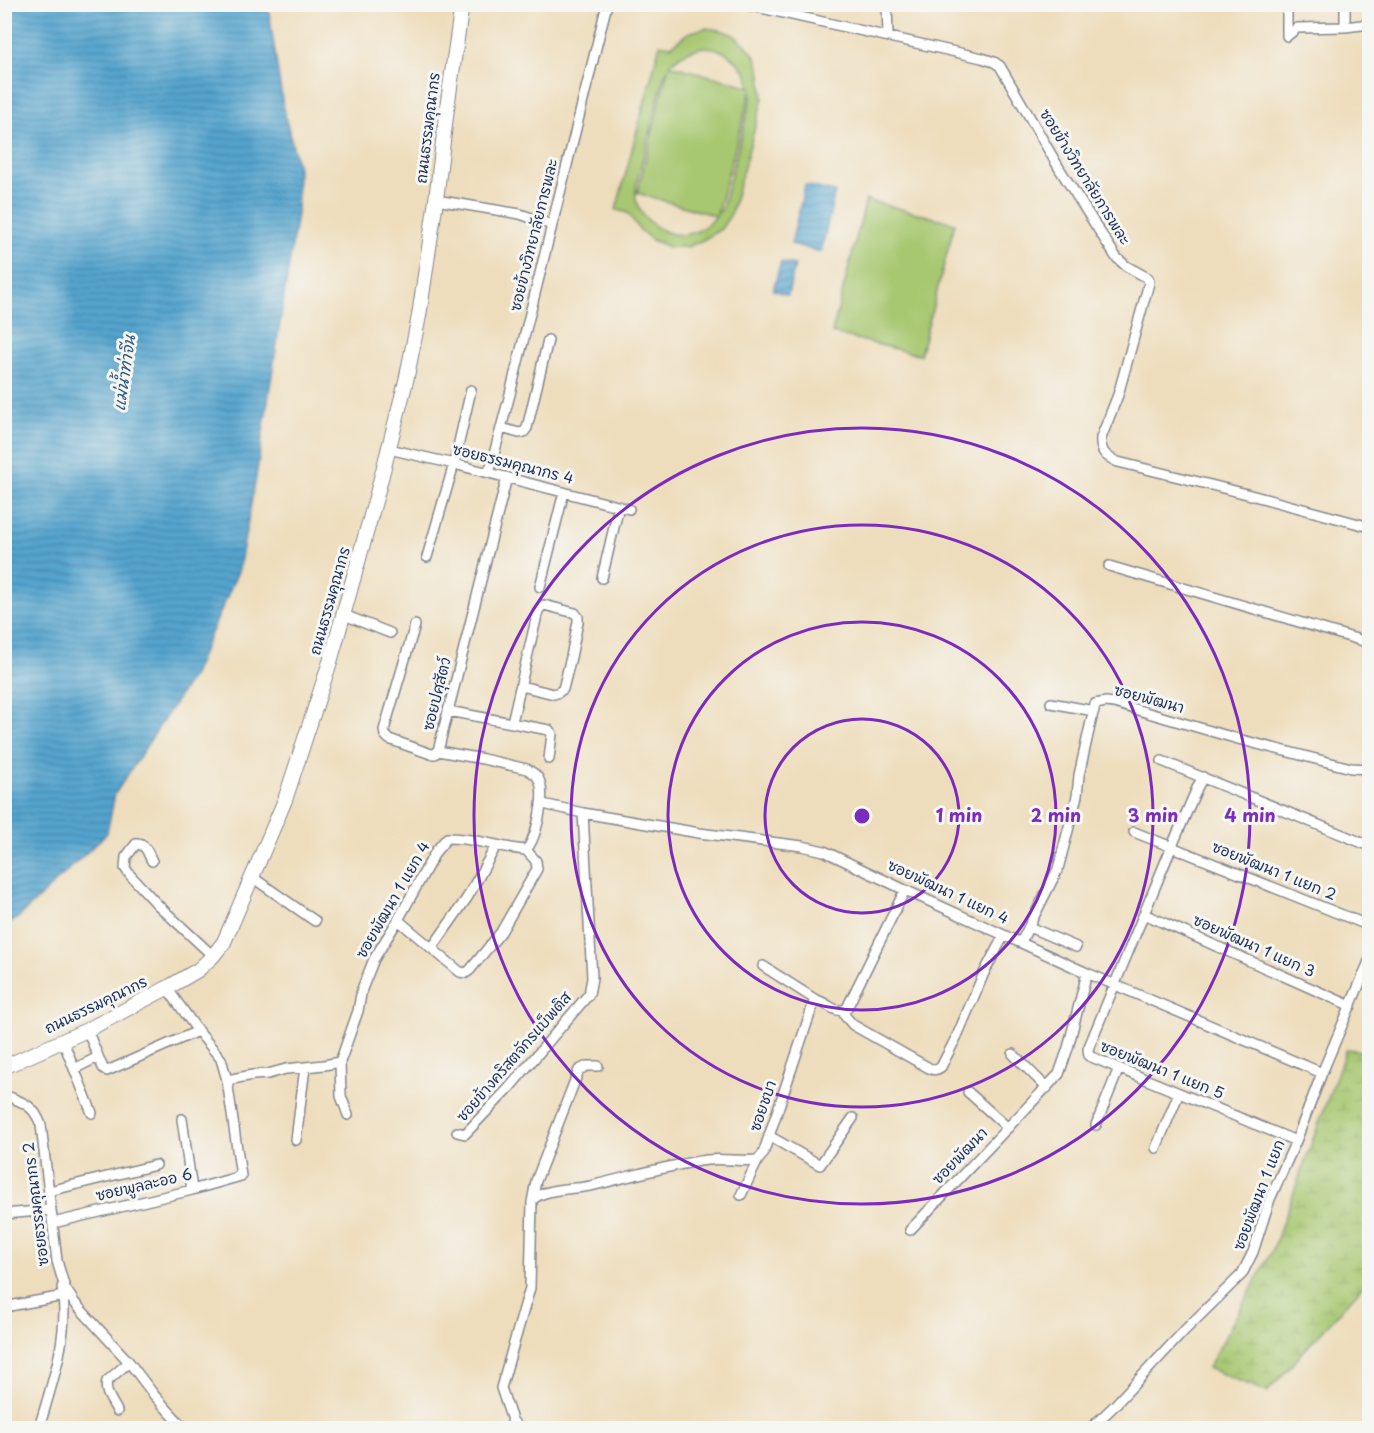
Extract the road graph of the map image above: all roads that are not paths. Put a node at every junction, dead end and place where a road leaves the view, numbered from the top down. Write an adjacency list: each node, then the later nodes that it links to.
1 (462, 4): 10 (street, ถนนธรรมคุณากร)
2 (607, 4): 11 (street, ซอยข้างวิทยาลัยการพละ)
3 (743, 4): 9 (street, ซอยข้างวิทยาลัยการพละ)
4 (887, 4): 9 (street)
5 (1287, 4): 8 (street)
6 (1345, 4): 8 (street)
7 (1370, 24): 8 (street)
8 (1345, 27)
9 (888, 36): 22 (street, ซอยข้างวิทยาลัยการพละ)
10 (436, 200): 11 (street); 15 (street, ถนนธรรมคุณากร)
11 (552, 225): 14 (street, ซอยข้างวิทยาลัยการพละ)
12 (548, 340): 14 (street)
13 (471, 390): 16 (street)
14 (501, 428): 17 (street, ซอยข้างวิทยาลัยการพละ)
15 (389, 449): 16 (street, ซอยธรรมคุณากร 4); 27 (street, ถนนธรรมคุณากร)
16 (454, 464): 17 (street, ซอยธรรมคุณากร 4); 23 (street)
17 (489, 473): 18 (street, ซอยธรรมคุณากร 4)
18 (507, 477): 19 (street, ซอยธรรมคุณากร 4); 33 (street, ซอยปศุสัตว์)
19 (564, 492): 20 (street, ซอยธรรมคุณากร 4); 26 (street)
20 (619, 506): 21 (street, ซอยธรรมคุณากร 4); 25 (street)
21 (629, 509)
22 (1370, 527)
23 (427, 557)
24 (1109, 566): 30 (street)
25 (602, 578)
26 (540, 587)
27 (344, 615): 29 (street); 49 (street, ถนนธรรมคุณากร)
28 (415, 625): 36 (street, ซอยปศุสัตว์)
29 (390, 633)
30 (1370, 643)
31 (521, 686): 31 (street); 35 (street)
32 (1051, 703): 34 (street)
33 (448, 711): 35 (street); 36 (street, ซอยปศุสัตว์)
34 (1094, 711): 39 (street, ซอยพัฒนา); 55 (street, ซอยพัฒนา)
35 (512, 722): 37 (street)
36 (438, 751): 41 (street)
37 (549, 759)
38 (1162, 761): 40 (street)
39 (1370, 769)
40 (1203, 777): 45 (street); 46 (street)
41 (543, 804): 42 (street, ซอยพัฒนา 1 แยก 4); 47 (street)
42 (583, 813): 50 (street, ซอยพัฒนา 1 แยก 4); 92 (street, ซอยข้างคริสตจักรแบ็พติส)
43 (1134, 832): 45 (street, ซอยพัฒนา 1 แยก 2)
44 (496, 846): 47 (street, ซอยพัฒนา 1 แยก 4); 52 (street, ซอยพัฒนา 1 แยก 4); 59 (street)
45 (1172, 846): 51 (street); 54 (street, ซอยพัฒนา 1 แยก 2)
46 (1370, 846)
47 (526, 850): 59 (street)
48 (152, 861): 60 (street)
49 (252, 877): 53 (street); 60 (street, ถนนธรรมคุณากร)
50 (905, 890): 56 (street, ซอยพัฒนา 1 แยก 4); 68 (street)
51 (1144, 914): 64 (street); 67 (street, ซอยพัฒนา 1 แยก 3)
52 (398, 920): 59 (street); 74 (street, ซอยพัฒนา 1 แยก 4)
53 (315, 921)
54 (1370, 926)
55 (1029, 927): 57 (street, ซอยพัฒนา); 58 (street)
56 (1004, 935): 57 (street, ซอยพัฒนา 1 แยก 4); 68 (street)
57 (1021, 942): 63 (street, ซอยพัฒนา 1 แยก 4)
58 (1076, 947)
59 (432, 948)
60 (213, 956): 65 (street, ถนนธรรมคุณากร)
61 (1370, 959): 67 (street, ซอยพัฒนา 1 แยก)
62 (764, 966): 66 (street)
63 (1087, 973): 64 (street, ซอยพัฒนา 1 แยก 4); 82 (street, ซอยพัฒนา)
64 (1115, 985): 78 (street, ซอยพัฒนา 1 แยก 5); 80 (street, ซอยพัฒนา 1 แยก 4)
65 (167, 988): 69 (street, ถนนธรรมคุณากร); 70 (street)
66 (816, 1000): 68 (street); 93 (street, ซอยชบา)
67 (1351, 1006): 80 (street, ซอยพัฒนา 1 แยก)
68 (844, 1011)
69 (87, 1030): 71 (street, ถนนธรรมคุณากร); 73 (street)
70 (198, 1031): 73 (street); 81 (street)
71 (63, 1041): 77 (street, ถนนธรรมคุณากร); 79 (street)
72 (1013, 1054): 82 (street)
73 (98, 1057): 79 (street)
74 (340, 1062): 75 (street); 87 (street)
75 (305, 1066): 81 (street); 94 (street)
76 (598, 1066): 102 (street)
77 (4, 1067)
78 (1119, 1068): 84 (street, ซอยพัฒนา 1 แยก 5); 90 (street)
79 (74, 1069): 86 (street)
80 (1322, 1073): 95 (street, ซอยพัฒนา 1 แยก)
81 (227, 1080): 99 (street, ซอยพูลละออ 6)
82 (1047, 1088): 91 (street, ซอยพัฒนา)
83 (969, 1092): 91 (street)
84 (1179, 1093): 95 (street, ซอยพัฒนา 1 แยก 5); 96 (street)
85 (4, 1095): 100 (street, ซอยธรรมคุณากร 2)
86 (92, 1113)
87 (348, 1115)
88 (853, 1118): 93 (street)
89 (182, 1119): 99 (street)
90 (1096, 1125)
91 (1008, 1128): 106 (street, ซอยพัฒนา)
92 (457, 1132)
93 (769, 1136): 97 (street, ซอยชบา)
94 (296, 1140)
95 (1296, 1141): 115 (street, ซอยพัฒนา 1 แยก)
96 (1156, 1148)
97 (758, 1160): 101 (street, ซอยชบา); 102 (street)
98 (156, 1165): 100 (street)
99 (192, 1190): 105 (street, ซอยพูลละออ 6)
100 (49, 1191): 103 (street, ซอยธรรมคุณากร 2)
101 (741, 1195)
102 (533, 1197): 114 (street)
103 (51, 1210): 104 (street); 105 (street, ซอยธรรมคุณากร 2)
104 (4, 1214)
105 (53, 1223): 107 (street, ซอยธรรมคุณากร 2)
106 (910, 1230)
107 (61, 1278): 108 (street); 110 (street, ซอยธรรมคุณากร 2)
108 (64, 1296): 109 (street); 113 (street)
109 (4, 1307)
110 (129, 1362): 111 (street); 112 (street, ซอยธรรมคุณากร 2)
111 (117, 1411)
112 (177, 1427)
113 (39, 1428)
114 (518, 1428)
115 (1091, 1428)

